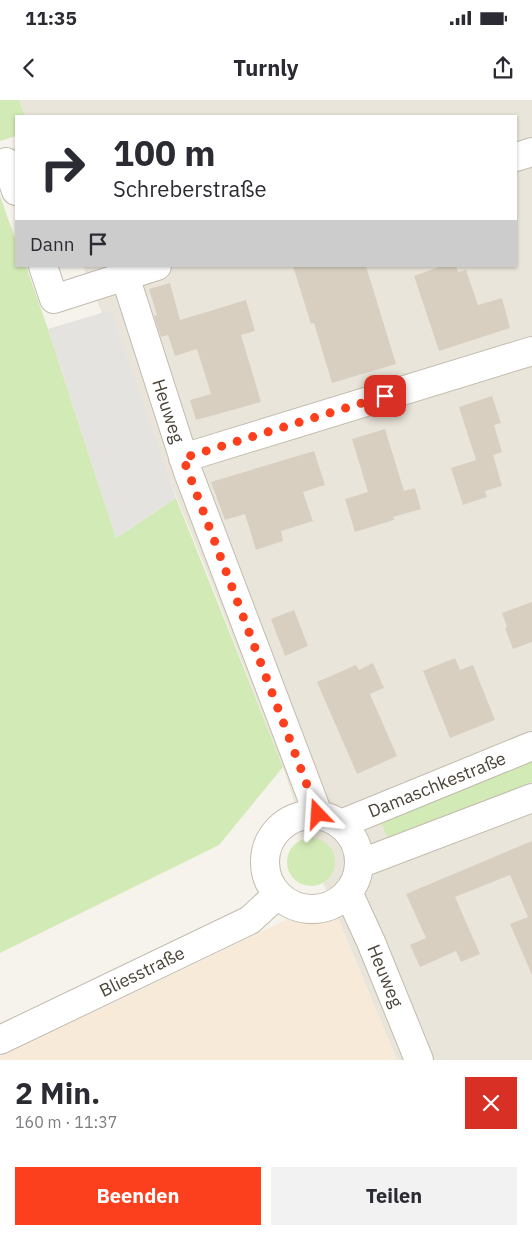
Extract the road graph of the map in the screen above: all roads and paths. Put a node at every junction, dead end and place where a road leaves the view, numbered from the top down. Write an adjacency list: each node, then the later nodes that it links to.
1 (532, 152): 2 (street)
2 (517, 157)
3 (0, 164): 4 (street)
4 (15, 188)
5 (43, 267): 7 (street)
6 (155, 267): 7 (street)
7 (125, 276): 9 (street, Heuweg)
8 (532, 351): 9 (street)
9 (183, 458): 12 (street, Heuweg)
10 (532, 746): 12 (street, Damaschkestraße)
11 (532, 798): 13 (street)
12 (330, 819): 13 (street); 15 (street)
13 (359, 864): 14 (street)
14 (348, 892): 15 (street); 17 (street, Heuweg)
15 (278, 895): 16 (street, Bliesstraße)
16 (0, 1040)
17 (419, 1060)

